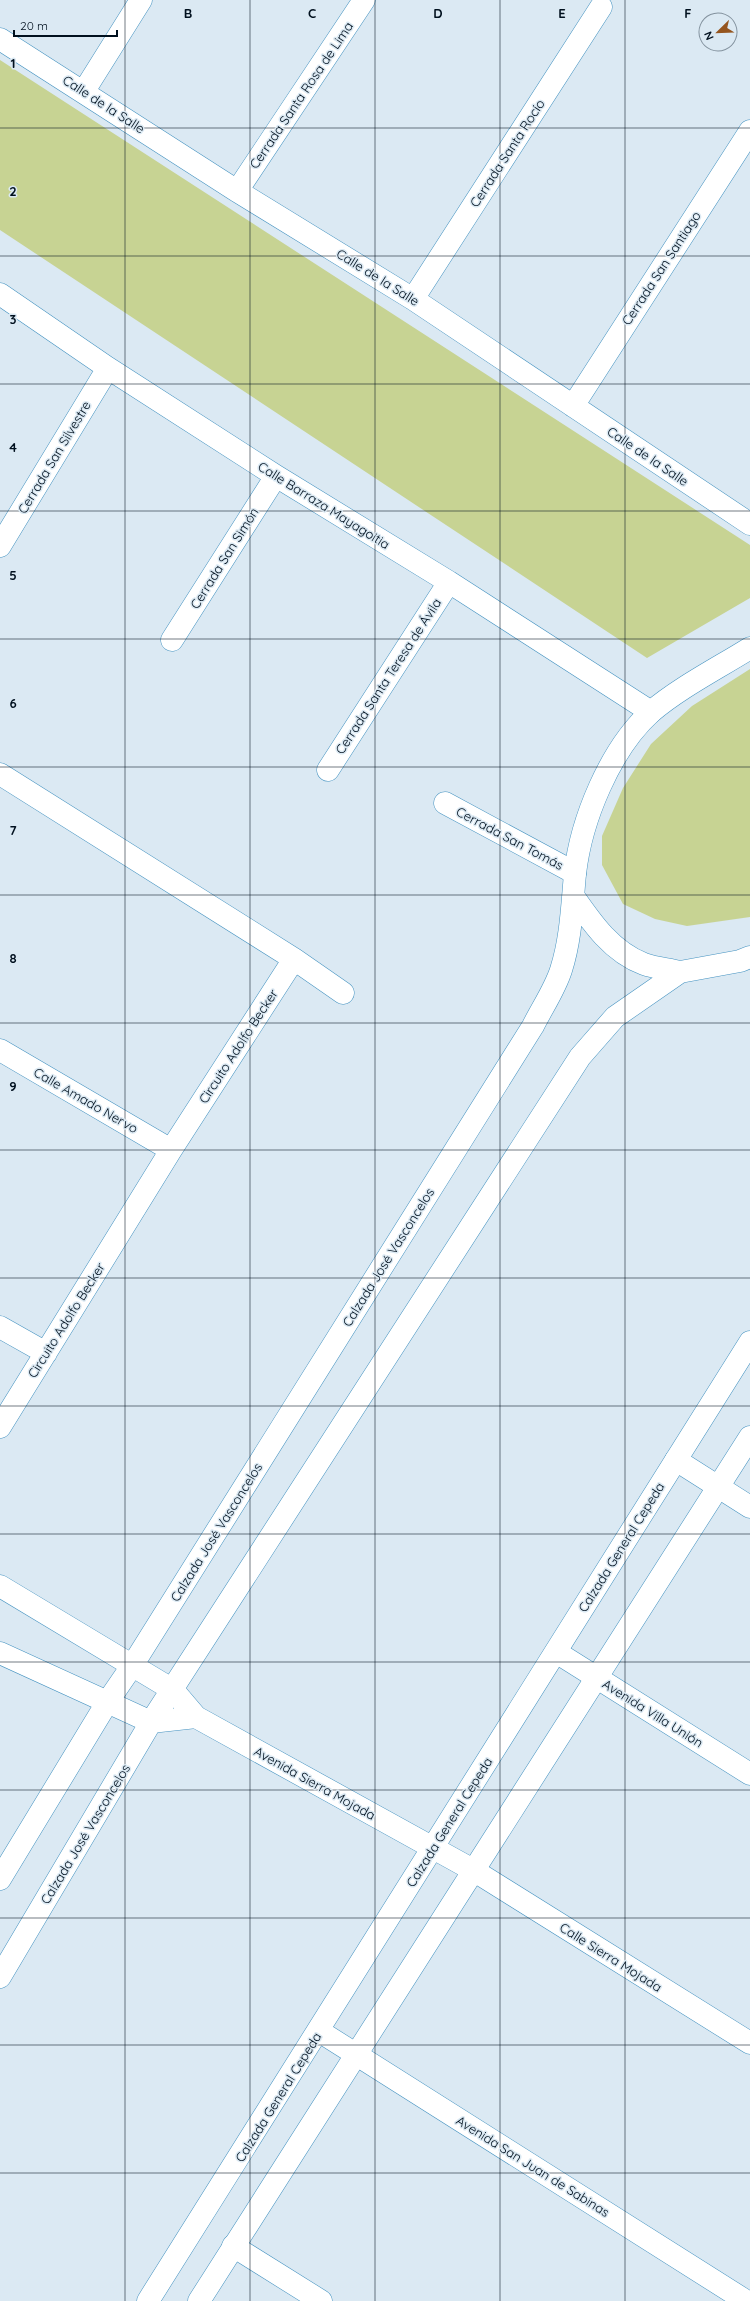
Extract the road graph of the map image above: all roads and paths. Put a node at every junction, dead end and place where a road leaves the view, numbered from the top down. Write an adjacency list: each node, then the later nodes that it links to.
1 (141, 0): 5 (street)
2 (364, 0): 7 (street, Cerrada Santa Rosa de Lima)
3 (601, 7): 9 (street, Cerrada Santa Rocío)
4 (0, 39): 5 (street, Calle de la Salle)
5 (84, 91): 7 (street, Calle de la Salle)
6 (750, 131): 11 (street, Cerrada San Santiago)
7 (237, 191): 9 (street, Calle de la Salle)
8 (0, 294): 10 (street, Calle Barraza Mayagoitia)
9 (413, 298): 11 (street, Calle de la Salle)
10 (108, 368): 12 (street, Calle Barraza Mayagoitia); 14 (street, Cerrada San Silvestre)
11 (572, 406): 13 (street, Calle de la Salle)
12 (276, 476): 15 (street, Calle Barraza Mayagoitia); 16 (street, Cerrada San Simón)
13 (750, 524)
14 (0, 546)
15 (449, 582): 18 (street, Calle Barraza Mayagoitia); 19 (street, Cerrada Santa Teresa de Ávila)
16 (172, 640)
17 (750, 648): 18 (street, Calzada José Vasconcelos)
18 (651, 712): 22 (street, Calzada José Vasconcelos)
19 (328, 770)
20 (0, 774): 24 (street)
21 (446, 803): 22 (street, Cerrada San Tomás)
22 (575, 873): 23 (street, Calzada José Vasconcelos)
23 (574, 897): 26 (street); 41 (street, Calzada José Vasconcelos)
24 (294, 959): 27 (street); 29 (street, Circuito Adolfo Becker)
25 (747, 962): 26 (street, Calzada José Vasconcelos)
26 (680, 972): 43 (street, Calzada José Vasconcelos)
27 (343, 993)
28 (0, 1050): 29 (street, Calle Amado Nervo)
29 (171, 1150): 32 (street, Circuito Adolfo Becker)
30 (0, 1327): 32 (street)
31 (750, 1342): 35 (street, Calzada General Cepeda)
32 (46, 1353): 33 (street, Circuito Adolfo Becker)
33 (0, 1427)
34 (750, 1437): 36 (street)
35 (676, 1460): 36 (street); 39 (street, Calzada General Cepeda)
36 (718, 1487): 37 (street); 42 (street)
37 (750, 1507)
38 (0, 1586): 41 (street, Avenida Sierra Mojada)
39 (556, 1652): 42 (street, Avenida Villa Unión); 48 (street, Calzada General Cepeda)
40 (0, 1653): 44 (street)
41 (132, 1666): 43 (street, Avenida Sierra Mojada); 44 (street, Calzada José Vasconcelos)
42 (596, 1678): 47 (street, Avenida Villa Unión); 49 (street)
43 (173, 1690): 45 (street, Avenida Sierra Mojada); 46 (street, Calzada José Vasconcelos)
44 (108, 1701): 46 (street); 50 (street, Calzada José Vasconcelos)
45 (196, 1717): 46 (street); 48 (street, Avenida Sierra Mojada)
46 (151, 1722): 51 (street, Calzada José Vasconcelos)
47 (750, 1774)
48 (433, 1848): 49 (street, Avenida Sierra Mojada); 52 (street, Calzada General Cepeda)
49 (473, 1870): 53 (street, Calle Sierra Mojada); 54 (street)
50 (0, 1879)
51 (0, 1977)
52 (319, 2031): 54 (street, Avenida San Juan de Sabinas); 56 (street, Calzada General Cepeda)
53 (750, 2043)
54 (356, 2054): 55 (street); 59 (street, Avenida San Juan de Sabinas)
55 (233, 2246): 57 (street); 58 (street)
56 (148, 2301)
57 (199, 2301)
58 (321, 2301)
59 (746, 2301)

